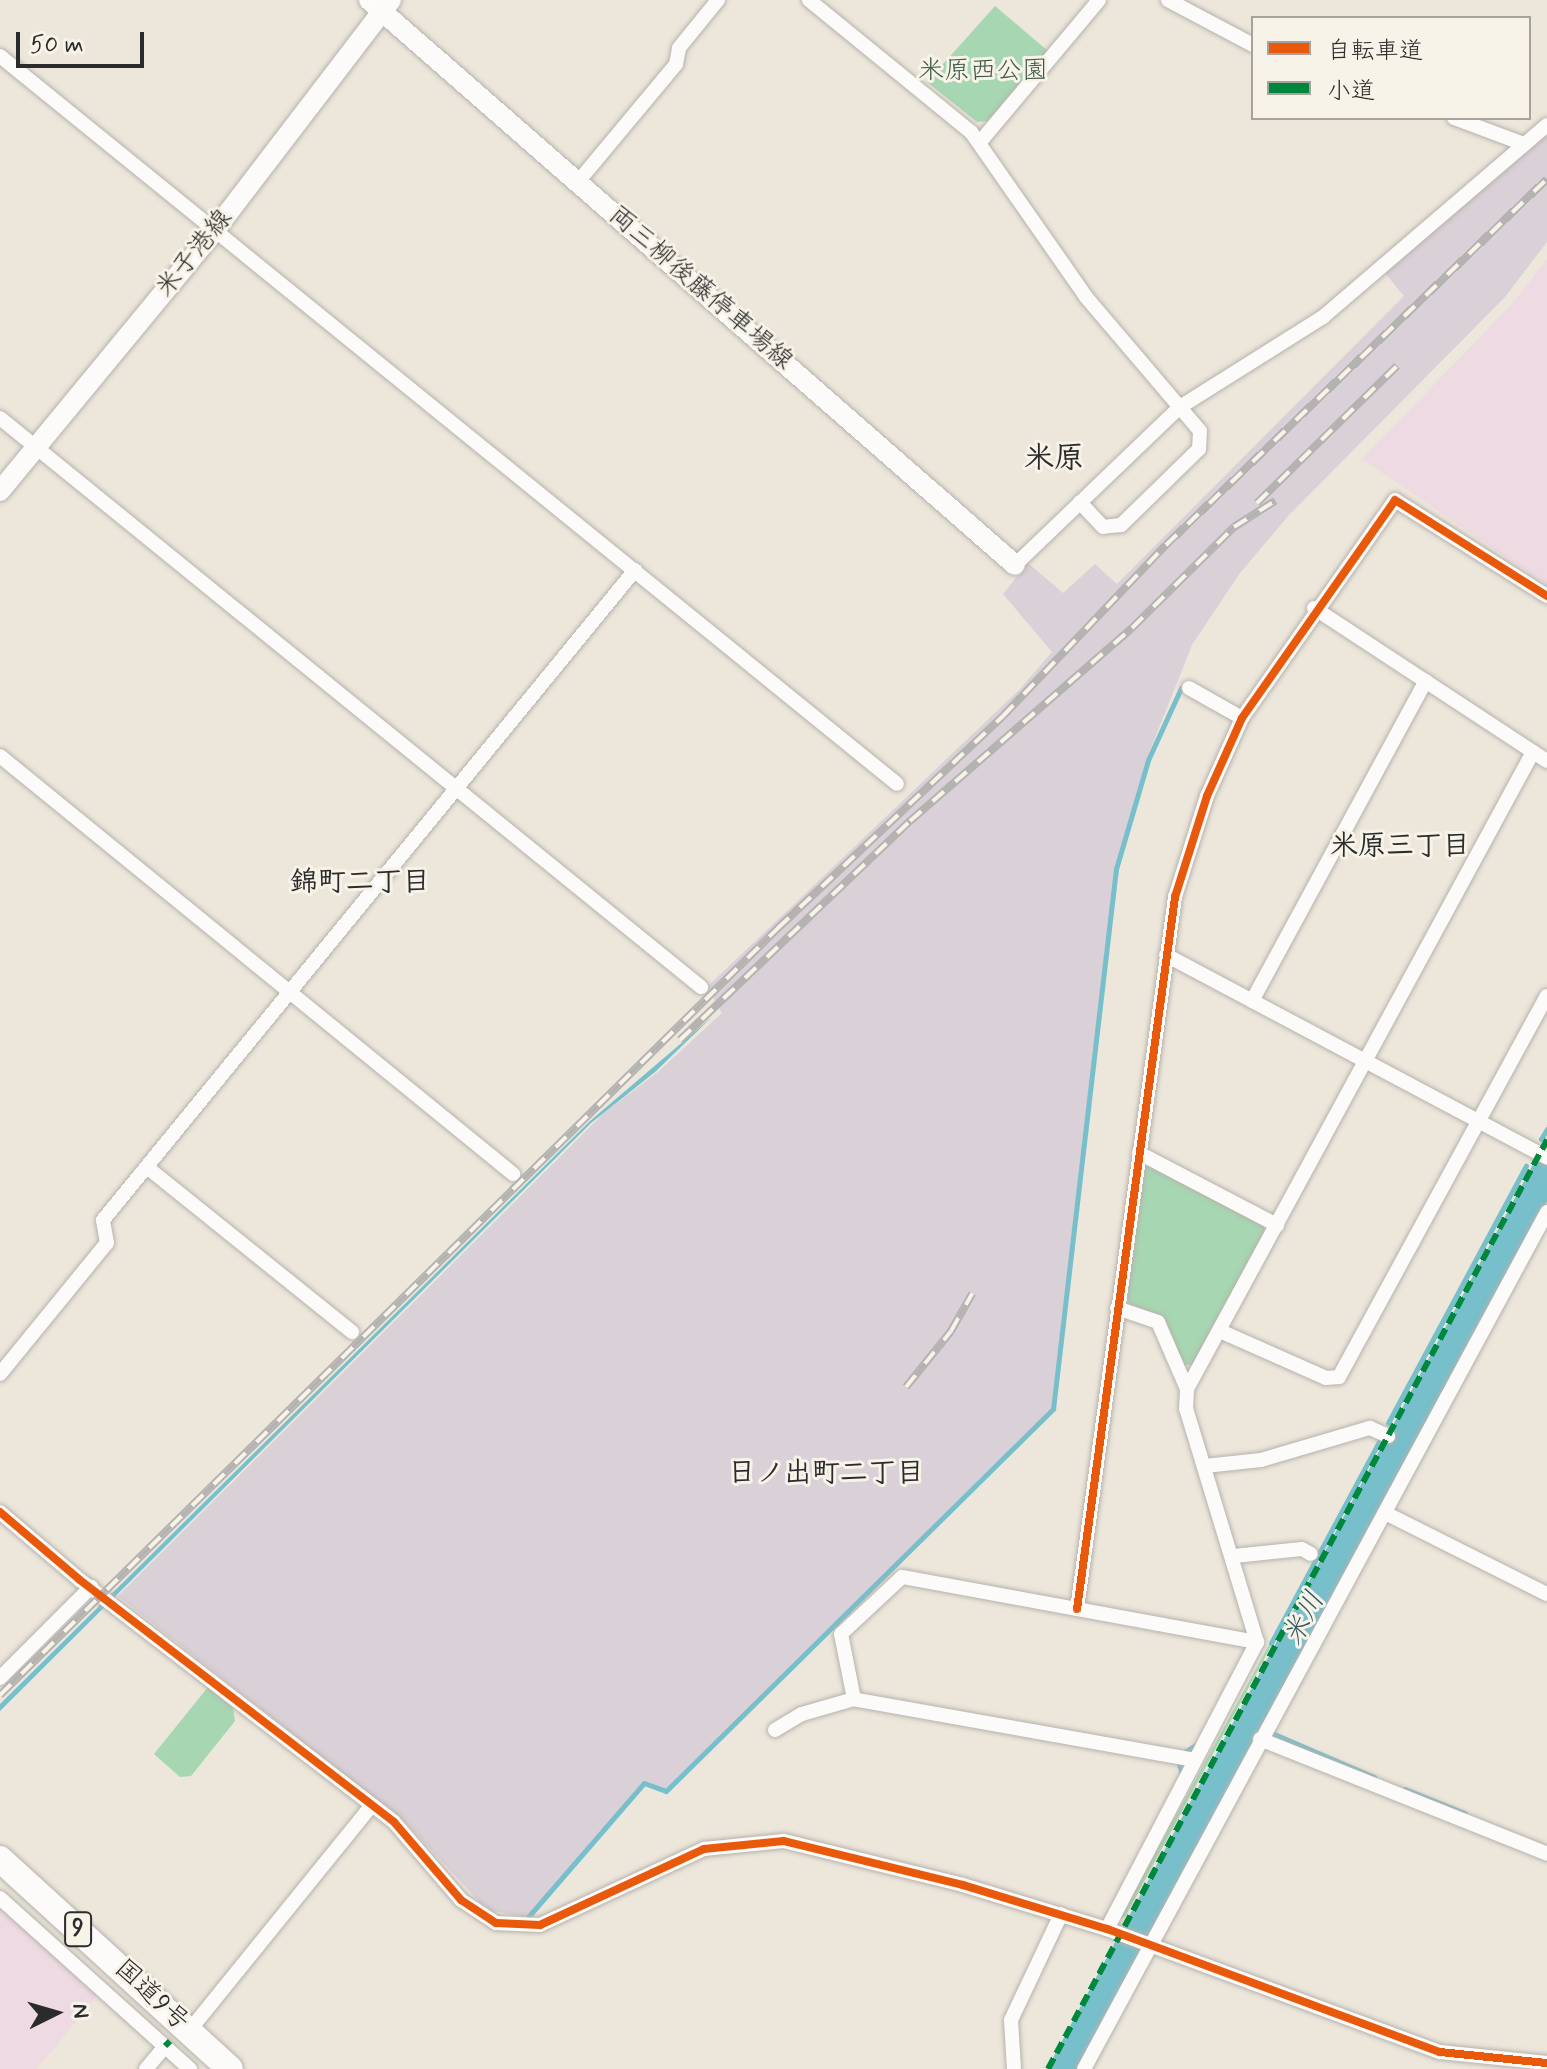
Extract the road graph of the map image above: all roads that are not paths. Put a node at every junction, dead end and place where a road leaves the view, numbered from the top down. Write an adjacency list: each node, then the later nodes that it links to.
1 (369, 0): 7 (main road, 両三柳後藤停車場線)
2 (409, 0): 7 (main road, 米子港線)
3 (718, 0): 14 (street)
4 (809, 0): 12 (street)
5 (1099, 0): 12 (street)
6 (1168, 0): 8 (street)
7 (388, 7): 14 (main road, 両三柳後藤停車場線); 15 (main road, 米子港線)
8 (1251, 44)
9 (0, 56): 15 (street)
10 (1459, 120): 13 (street)
11 (1547, 125): 13 (street)
12 (980, 142): 16 (street)
13 (1524, 144): 16 (street)
14 (577, 183): 21 (main road, 両三柳後藤停車場線)
15 (215, 230): 18 (main road, 米子港線); 22 (street)
16 (1180, 407): 20 (street); 20 (street)
17 (0, 418): 18 (street)
18 (36, 446): 19 (main road, 米子港線); 32 (street)
19 (0, 491)
20 (1080, 502): 21 (street)
21 (1015, 565)
22 (635, 570): 31 (street); 32 (street)
23 (1547, 596): 24 (street)
24 (1314, 608): 25 (street); 27 (street)
25 (1426, 681): 28 (street); 37 (street)
26 (1189, 688): 27 (street)
27 (1242, 718): 33 (street)
28 (1533, 752): 30 (street); 38 (street)
29 (0, 756): 35 (street)
30 (1547, 761)
31 (897, 784)
32 (456, 785): 34 (street); 35 (street)
33 (1166, 955): 37 (street); 40 (street)
34 (701, 987)
35 (290, 992): 42 (street); 43 (street)
36 (1547, 996): 39 (street)
37 (1252, 1001): 38 (street)
38 (1365, 1060): 39 (street); 45 (street)
39 (1480, 1121): 41 (street); 47 (street)
40 (1139, 1153): 45 (street); 46 (street)
41 (1545, 1157)
42 (148, 1168): 48 (street); 49 (street)
43 (513, 1174)
44 (1547, 1212): 54 (street)
45 (1277, 1225): 47 (street)
46 (1117, 1308): 50 (street); 59 (street)
47 (1220, 1331): 50 (street)
48 (352, 1332)
49 (0, 1374)
50 (1187, 1389): 52 (street)
51 (1388, 1436): 52 (street)
52 (1205, 1466): 56 (street)
53 (0, 1512): 57 (street)
54 (1385, 1513): 58 (street); 64 (street)
55 (1311, 1554): 56 (street)
56 (1234, 1556): 60 (street)
57 (91, 1587): 61 (street); 66 (street)
58 (1547, 1594)
59 (1077, 1609): 60 (street); 62 (street)
60 (1257, 1642): 65 (street)
61 (0, 1678)
62 (854, 1699): 63 (street); 65 (street)
63 (775, 1730)
64 (1260, 1739): 67 (street); 72 (street)
65 (1195, 1760): 71 (street)
66 (371, 1806): 70 (street); 73 (street)
67 (1547, 1854)
68 (0, 1859): 73 (highway, 国道9号 / 9)
69 (0, 1898): 74 (street)
70 (1061, 1914): 71 (street); 79 (street)
71 (1107, 1929): 72 (street)
72 (1148, 1944): 75 (street); 80 (street)
73 (189, 2031): 78 (highway, 国道9号 / 9)
74 (165, 2046): 76 (street); 77 (street)
75 (1547, 2063)
76 (146, 2069)
77 (190, 2069)
78 (230, 2069)
79 (1014, 2069)
80 (1084, 2069)

